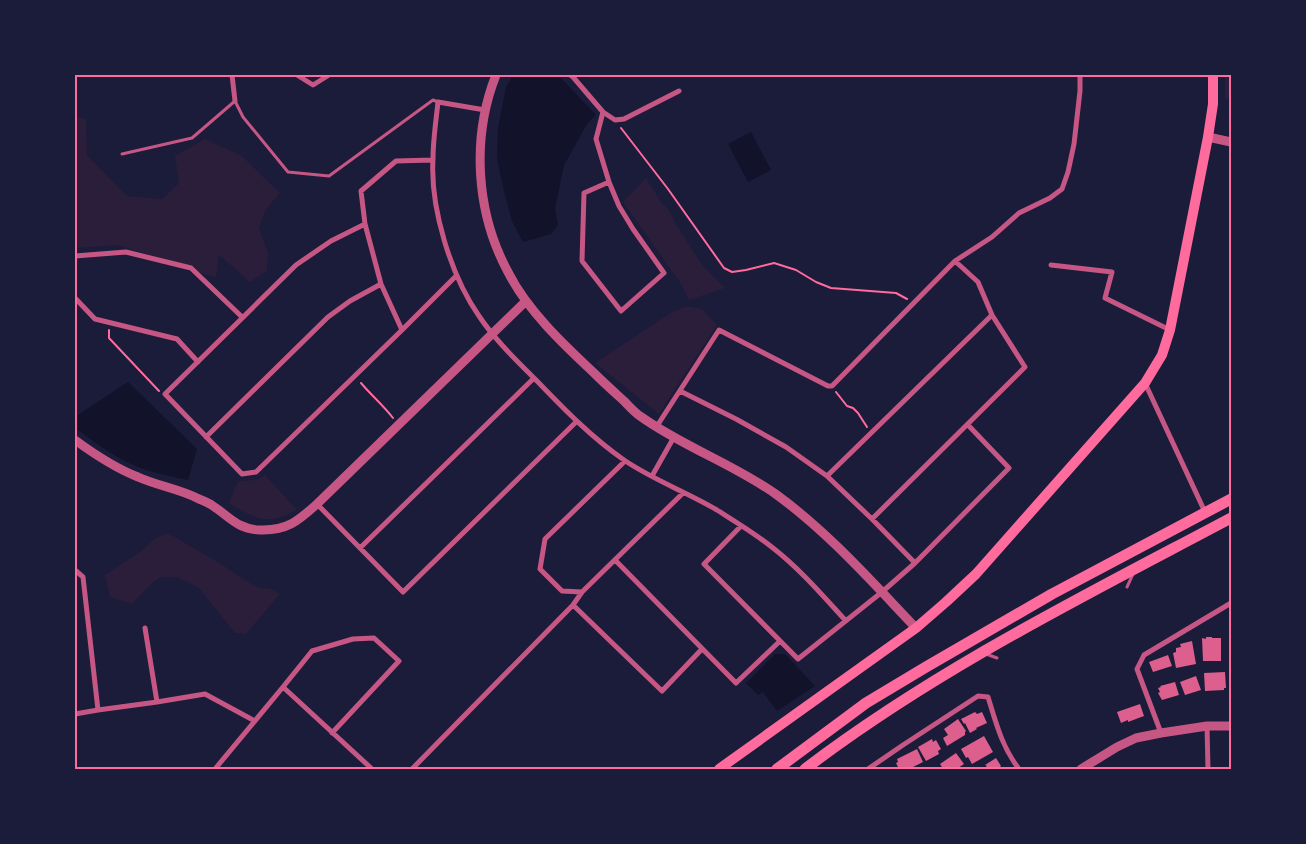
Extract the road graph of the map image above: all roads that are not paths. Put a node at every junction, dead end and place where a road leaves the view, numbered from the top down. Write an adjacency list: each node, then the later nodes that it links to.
1 (232, 75): 9 (street)
2 (297, 75): 3 (street)
3 (329, 75)
4 (496, 75): 11 (street)
5 (570, 75): 12 (street)
6 (1080, 75): 20 (street)
7 (1213, 75): 13 (main road)
8 (679, 91): 12 (street)
9 (235, 101): 10 (lane); 15 (lane)
10 (438, 102): 11 (street); 16 (street)
11 (485, 110): 25 (street)
12 (602, 112): 17 (street)
13 (1208, 137): 14 (street); 29 (main road)
14 (1231, 142)
15 (122, 154)
16 (432, 160): 18 (street); 22 (street)
17 (609, 182): 17 (street)
18 (365, 224): 23 (street); 27 (street)
19 (75, 256): 27 (street)
20 (955, 261): 26 (street); 34 (street)
21 (1051, 264): 29 (street)
22 (456, 276): 28 (street); 30 (street)
23 (381, 284): 28 (street); 38 (street)
24 (75, 298): 31 (street)
25 (526, 301): 30 (street); 37 (street)
26 (992, 315): 36 (street); 43 (street)
27 (242, 317): 31 (street)
28 (402, 330): 38 (street)
29 (1170, 330): 33 (main road)
30 (492, 334): 32 (street); 46 (street)
31 (198, 362): 38 (street)
32 (534, 378): 35 (street); 51 (street)
33 (1145, 383): 47 (street); 63 (main road)
34 (680, 391): 37 (street); 43 (street)
35 (576, 422): 41 (street); 51 (street)
36 (968, 425): 49 (street); 53 (street)
37 (657, 426): 39 (street)
38 (206, 437)
39 (674, 437): 42 (street); 58 (street)
40 (75, 440): 46 (street)
41 (625, 461): 42 (street); 57 (street)
42 (652, 476): 44 (street)
43 (827, 476): 49 (street)
44 (683, 493): 50 (street); 52 (street)
45 (1231, 499): 47 (highway)
46 (317, 504): 51 (street)
47 (1205, 512): 81 (highway)
48 (1231, 518): 54 (highway)
49 (872, 519): 53 (street)
50 (741, 526): 61 (street); 64 (street)
51 (360, 548)
52 (615, 560): 57 (street); 65 (street)
53 (915, 563): 58 (street)
54 (1136, 568): 56 (lane); 66 (highway)
55 (75, 570): 70 (street)
56 (1127, 587)
57 (582, 592): 60 (street)
58 (882, 592): 61 (street); 63 (street)
59 (1231, 603): 76 (street)
60 (573, 605): 65 (street); 79 (street)
61 (846, 620): 64 (street)
62 (145, 628): 69 (street)
63 (916, 628): 80 (main road)
64 (780, 641): 65 (street)
65 (702, 649)
66 (982, 652): 67 (lane); 82 (highway)
67 (997, 658)
68 (282, 687): 72 (street); 75 (street); 75 (street)
69 (157, 702): 70 (street); 72 (street)
70 (98, 710): 71 (street)
71 (75, 714)
72 (255, 720): 77 (street)
73 (1207, 726): 74 (street); 76 (street); 86 (street)
74 (1231, 726)
75 (332, 733): 78 (street)
76 (1161, 733): 85 (street)
77 (216, 769)
78 (372, 769)
79 (412, 769)
80 (719, 769)
81 (777, 769)
82 (805, 769)
83 (868, 769): 84 (street)
84 (1019, 769)
85 (1081, 769)
86 (1208, 769)

